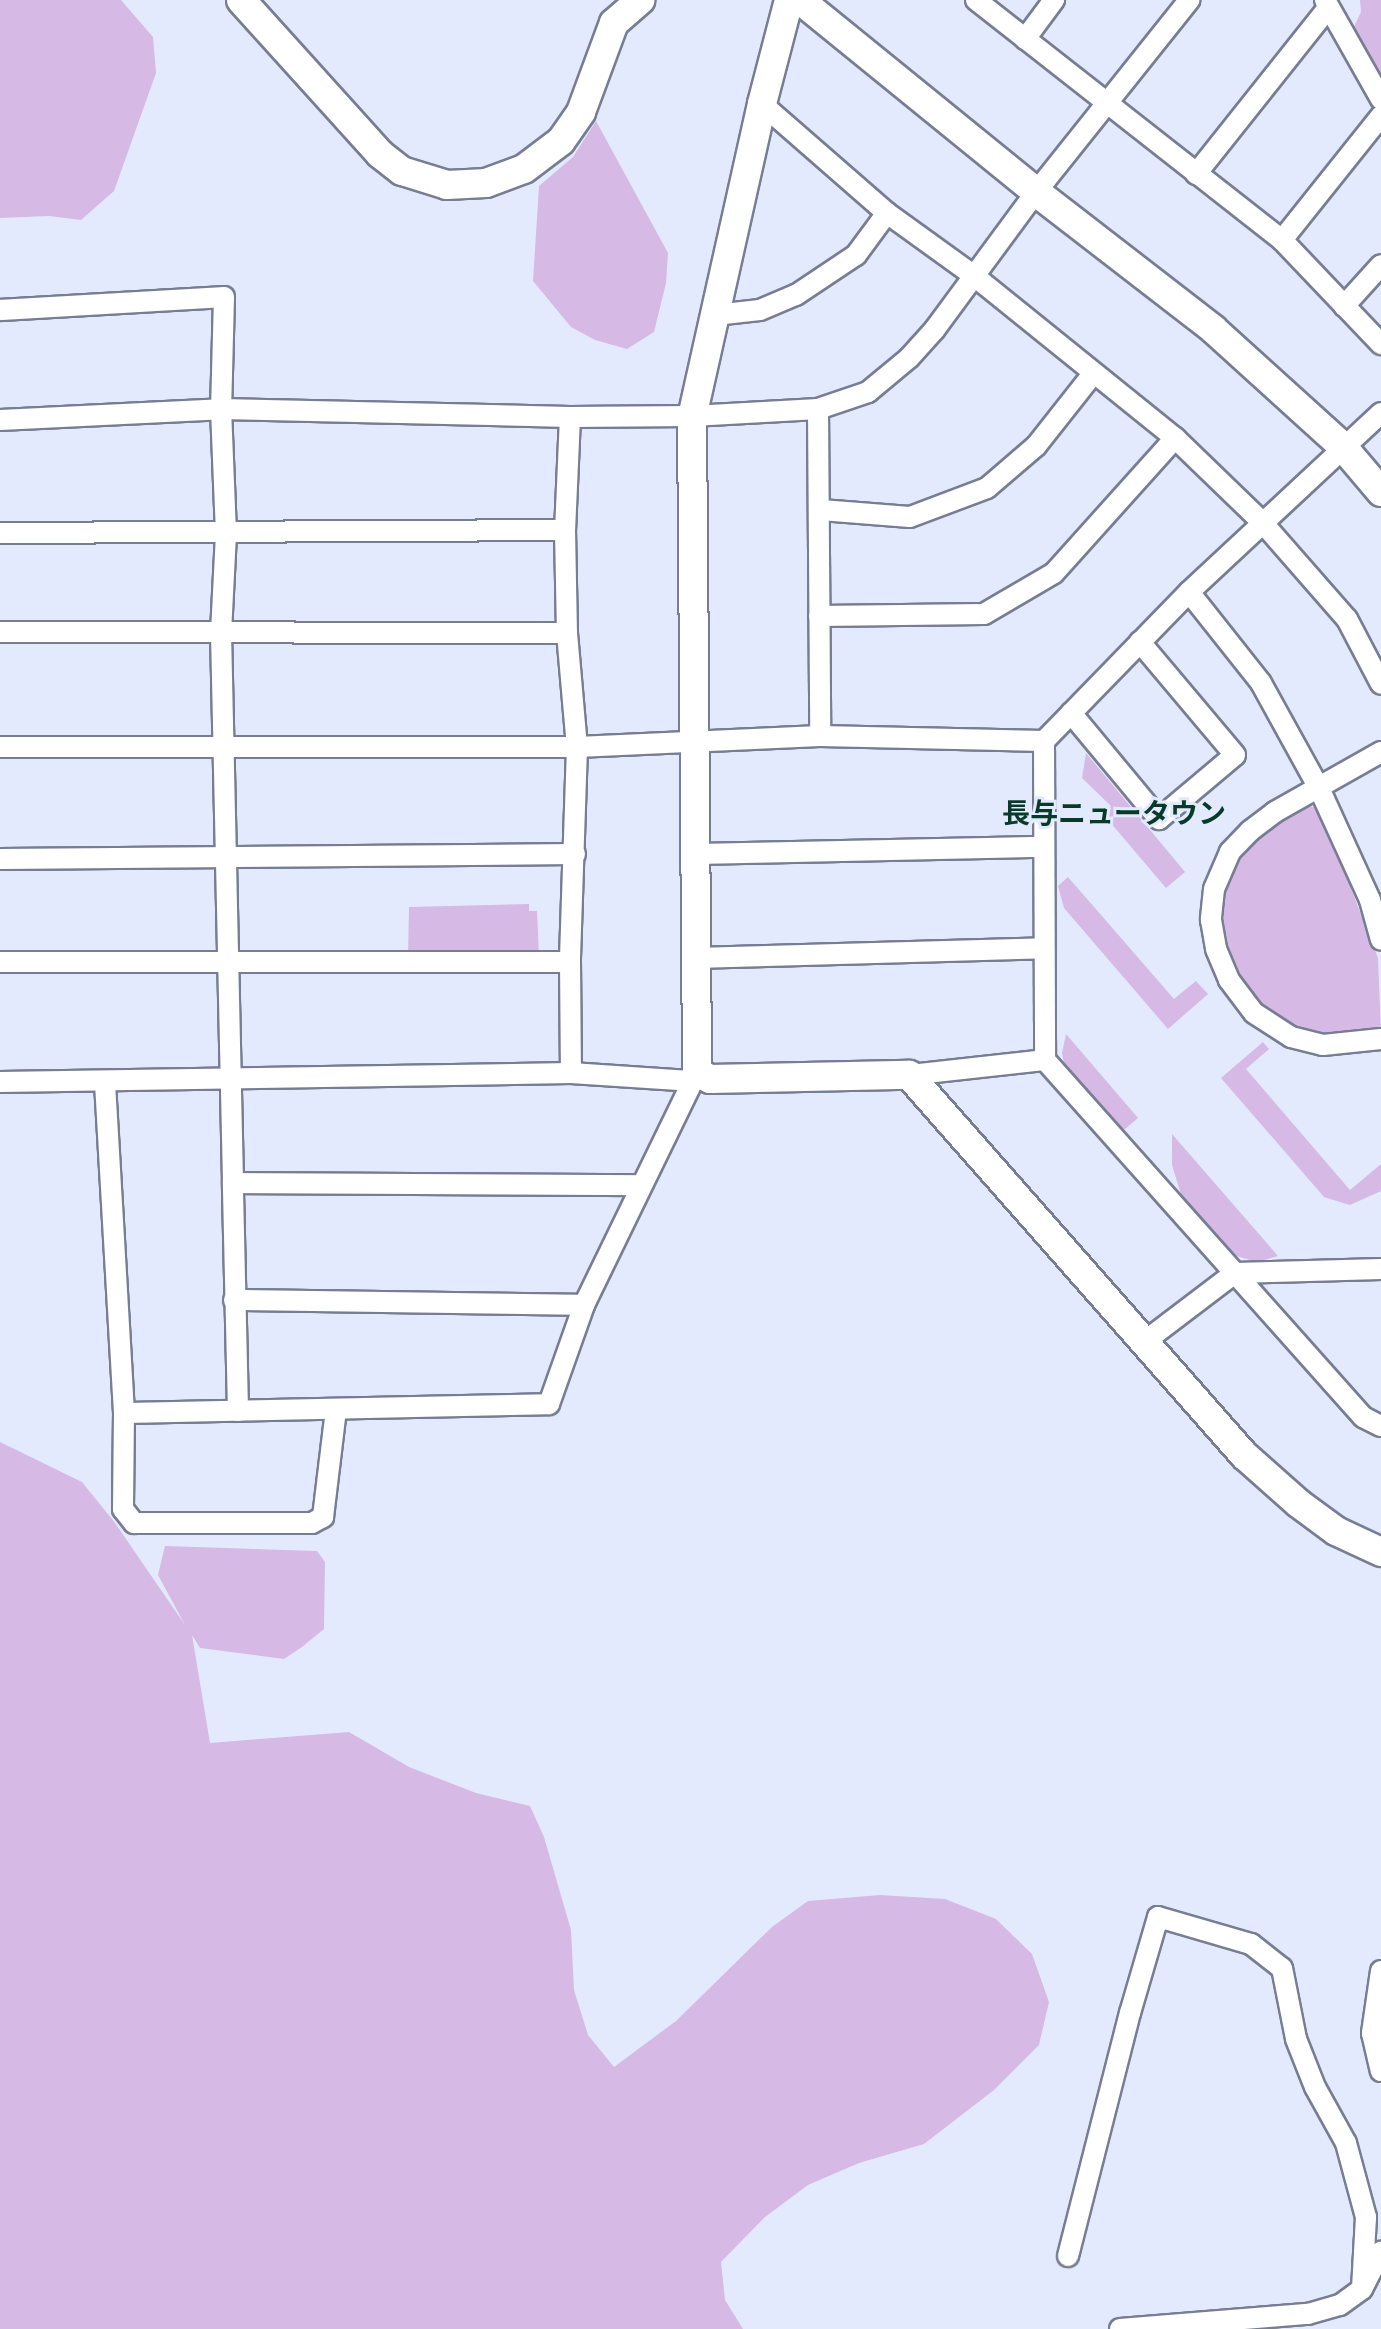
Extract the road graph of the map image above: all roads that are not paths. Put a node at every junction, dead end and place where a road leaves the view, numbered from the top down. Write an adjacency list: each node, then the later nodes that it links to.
1 (241, 0): 2 (street)
2 (640, 0)
3 (789, 0): 11 (street)
4 (800, 0): 15 (street)
5 (976, 0): 9 (street)
6 (1054, 0): 9 (street)
7 (1189, 0): 12 (street)
8 (1327, 4): 10 (street); 14 (street)
9 (1025, 39): 12 (street)
10 (1381, 99)
11 (762, 104): 16 (street); 22 (street)
12 (1107, 104): 14 (street); 15 (street)
13 (1381, 116): 17 (street)
14 (1196, 174): 17 (street)
15 (1036, 192): 19 (street); 32 (street)
16 (887, 213): 19 (street); 22 (street)
17 (1282, 240): 20 (street)
18 (1381, 265): 20 (street)
19 (973, 275): 24 (street); 26 (street)
20 (1344, 306): 23 (street)
21 (1, 315): 25 (street)
22 (715, 315): 28 (street)
23 (1381, 344)
24 (1092, 375): 31 (street); 34 (street)
25 (221, 409): 29 (street); 30 (street); 38 (street)
26 (818, 409): 28 (street); 34 (street)
27 (1381, 413): 32 (street)
28 (692, 416): 29 (street); 48 (street)
29 (570, 417): 36 (street)
30 (0, 420)
31 (1175, 438): 35 (street); 40 (street)
32 (1343, 447): 33 (street); 35 (street)
33 (1381, 492)
34 (821, 510): 40 (street)
35 (1262, 522): 39 (street); 45 (street)
36 (565, 530): 38 (street); 43 (street)
37 (0, 533): 38 (street)
38 (226, 534): 42 (street)
39 (1189, 592): 44 (street); 54 (street)
40 (819, 616): 47 (street)
41 (0, 632): 42 (street)
42 (221, 632): 43 (street); 51 (street)
43 (567, 633): 52 (street)
44 (1140, 642): 46 (street); 46 (street)
45 (1381, 684)
46 (1071, 713): 49 (street)
47 (820, 736): 48 (street); 49 (street)
48 (694, 740): 52 (street); 57 (street)
49 (1044, 741): 55 (street)
50 (0, 747): 51 (street)
51 (226, 747): 52 (street); 58 (street)
52 (577, 747): 56 (street)
53 (1381, 752): 54 (street)
54 (1319, 788): 60 (street); 66 (street)
55 (1044, 847): 57 (street); 61 (street)
56 (575, 854): 58 (street); 65 (street)
57 (696, 854): 62 (street)
58 (227, 855): 59 (street); 63 (street)
59 (0, 859)
60 (1381, 940)
61 (1044, 948): 62 (street); 67 (street)
62 (696, 958): 70 (street)
63 (230, 960): 64 (street); 65 (street); 71 (street)
64 (0, 962)
65 (570, 962): 68 (street)
66 (1381, 1039)
67 (1045, 1060): 69 (street); 77 (street)
68 (571, 1073): 70 (street); 71 (street)
69 (909, 1075): 70 (street); 80 (street)
70 (694, 1076): 75 (street)
71 (232, 1079): 73 (street); 74 (street)
72 (0, 1082): 73 (street)
73 (105, 1083): 83 (street)
74 (233, 1183): 75 (street); 78 (street)
75 (641, 1185): 79 (street)
76 (1381, 1269): 77 (street)
77 (1235, 1273): 80 (street); 84 (street)
78 (234, 1300): 79 (street); 82 (street)
79 (584, 1305): 81 (street)
80 (1144, 1342): 85 (street)
81 (336, 1410): 82 (street); 83 (street)
82 (238, 1411): 83 (street)
83 (124, 1413)
84 (1381, 1426)
85 (1381, 1552)
86 (1381, 1971): 87 (street)
87 (1381, 2071)
88 (1381, 2252): 90 (street)
89 (1068, 2256): 90 (street)
90 (1362, 2289): 91 (street)
91 (1120, 2329)

